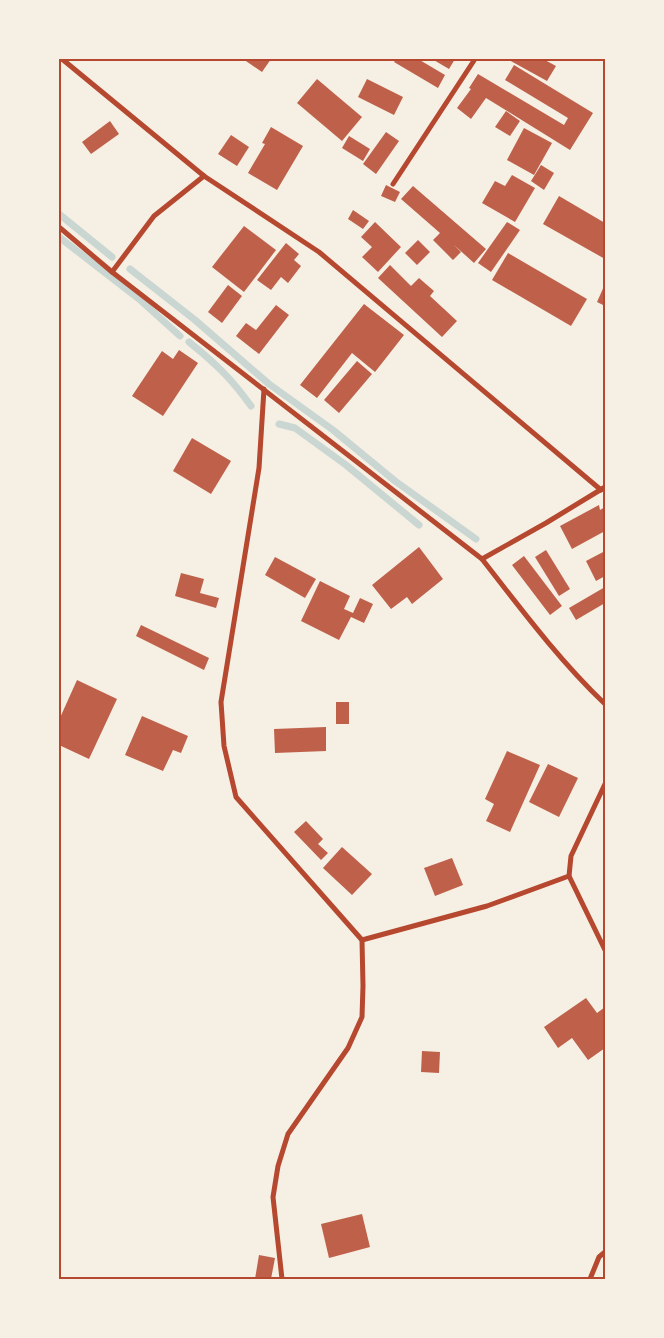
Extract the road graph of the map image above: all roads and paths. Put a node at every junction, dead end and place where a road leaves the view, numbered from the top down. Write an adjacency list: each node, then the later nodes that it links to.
1 (62, 59): 3 (street)
2 (475, 59): 4 (street)
3 (204, 176): 6 (street); 8 (street)
4 (393, 184)
5 (59, 227): 6 (street)
6 (112, 272): 7 (street)
7 (264, 389): 9 (street); 13 (street)
8 (603, 488): 9 (street)
9 (482, 558): 10 (street)
10 (605, 704)
11 (605, 784): 12 (street)
12 (569, 876): 13 (street); 14 (street)
13 (362, 940): 16 (street)
14 (605, 950)
15 (605, 1252): 17 (street)
16 (282, 1279)
17 (590, 1279)

